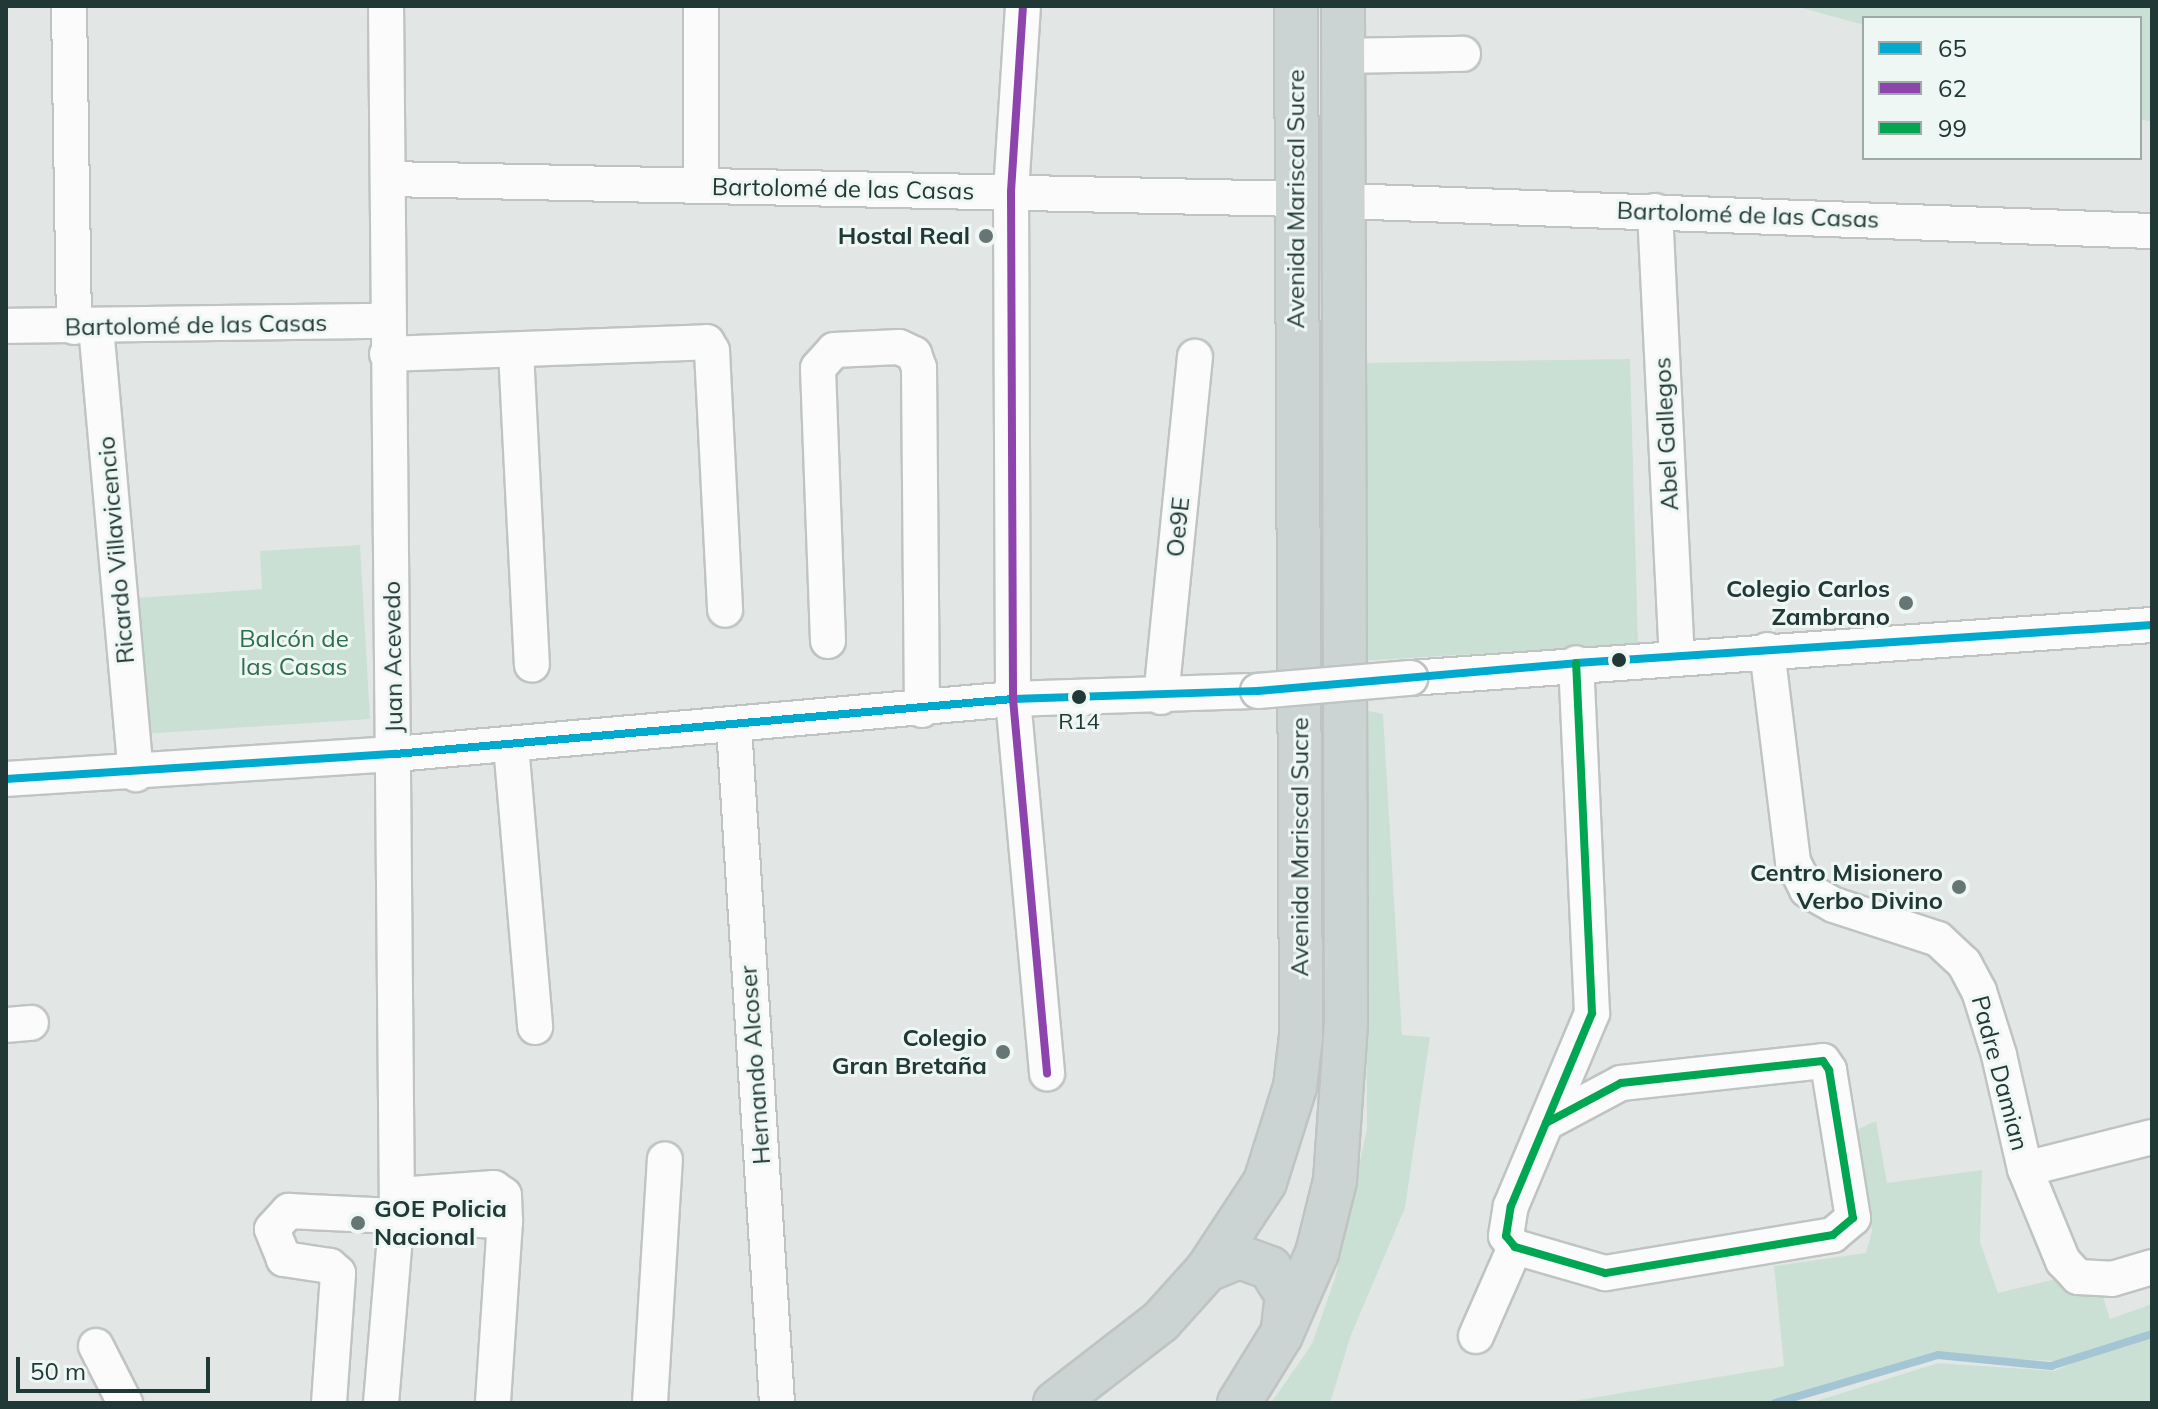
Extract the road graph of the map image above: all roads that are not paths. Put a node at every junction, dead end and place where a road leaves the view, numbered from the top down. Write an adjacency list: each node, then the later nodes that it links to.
1 (69, 6): 17 (street, Ricardo Villavicencio)
2 (386, 6): 9 (street, Juan Acevedo)
3 (701, 6): 10 (street)
4 (1023, 6): 11 (street)
5 (1296, 6): 12 (main road, Avenida Mariscal Sucre)
6 (1343, 6): 8 (main road, Avenida Mariscal Sucre)
7 (1463, 54): 8 (street)
8 (1343, 56): 13 (main road, Avenida Mariscal Sucre)
9 (389, 179): 10 (street, Bartolomé de las Casas); 18 (street, Juan Acevedo)
10 (701, 185): 11 (street, Bartolomé de las Casas)
11 (1011, 192): 12 (street, Bartolomé de las Casas); 29 (street)
12 (1296, 199): 45 (main road, Avenida Mariscal Sucre)
13 (1344, 201): 14 (street, Bartolomé de las Casas); 46 (main road, Avenida Mariscal Sucre)
14 (1655, 211): 15 (street, Bartolomé de las Casas); 25 (street, Abel Gallegos)
15 (2152, 231)
16 (6, 326): 17 (street, Bartolomé de las Casas)
17 (85, 327): 18 (street, Bartolomé de las Casas); 34 (street, Ricardo Villavicencio)
18 (386, 338): 19 (street, Bartolomé de las Casas); 33 (street, Juan Acevedo)
19 (516, 351): 21 (street, Bartolomé de las Casas); 27 (street)
20 (1195, 357): 28 (street, Oe9E)
21 (725, 610)
22 (2152, 625): 24 (street)
23 (828, 641): 30 (street)
24 (1767, 650): 25 (street); 41 (street, Padre Damian)
25 (1677, 657): 26 (street)
26 (1576, 663): 28 (street, bridge); 38 (street)
27 (532, 665)
28 (1161, 697): 29 (street)
29 (1013, 699): 30 (street); 37 (street)
30 (922, 710): 31 (street)
31 (734, 727): 32 (street); 54 (street, Hernando Alcoser)
32 (511, 745): 33 (street); 36 (street)
33 (395, 754): 34 (street); 42 (street, Juan Acevedo)
34 (136, 774): 35 (street)
35 (6, 779)
36 (535, 1027)
37 (1047, 1073)
38 (1546, 1123): 43 (street); 43 (street)
39 (2152, 1137): 41 (street)
40 (665, 1159): 53 (street)
41 (2025, 1169): 44 (street, Padre Damian)
42 (396, 1204): 50 (street); 51 (street, Juan Acevedo); 52 (street)
43 (1515, 1247): 47 (street)
44 (2152, 1267)
45 (1207, 1270): 46 (main road); 55 (main road, Avenida Mariscal Sucre)
46 (1281, 1335): 56 (main road, Avenida Mariscal Sucre)
47 (1476, 1336)
48 (96, 1346): 49 (street)
49 (125, 1403)
50 (329, 1403)
51 (381, 1403)
52 (493, 1403)
53 (650, 1403)
54 (777, 1403)
55 (1055, 1403)
56 (1239, 1403)

